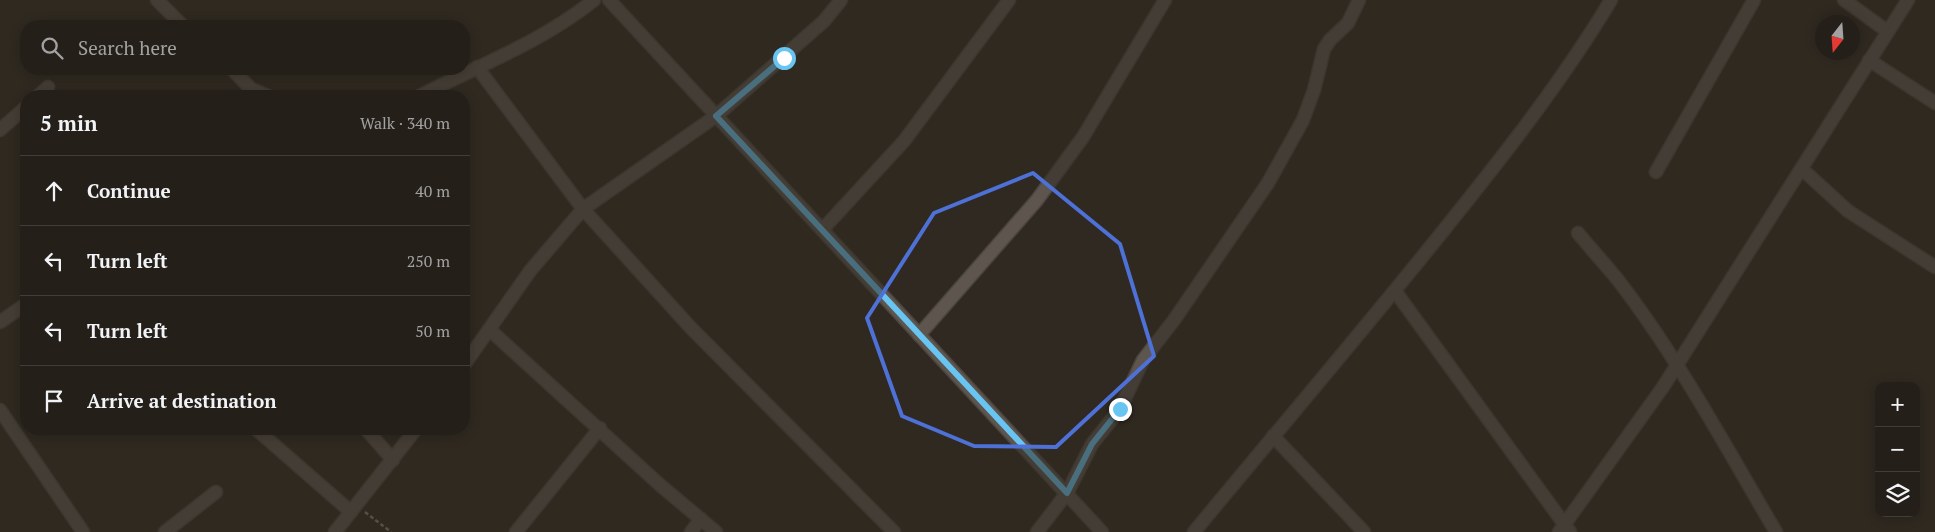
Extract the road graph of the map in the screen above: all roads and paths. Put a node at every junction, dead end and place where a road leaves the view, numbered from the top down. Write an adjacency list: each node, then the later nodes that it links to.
1 (157, 0): 12 (street)
2 (594, 0): 15 (street)
3 (609, 0): 25 (street)
4 (841, 0): 25 (street)
5 (1009, 0): 30 (street)
6 (1165, 0): 37 (street)
7 (1359, 0): 48 (street)
8 (1611, 0): 33 (street)
9 (1754, 0): 28 (street)
10 (1844, 0): 13 (street)
11 (1908, 0): 13 (street)
12 (177, 20)
13 (1887, 31): 14 (street)
14 (1869, 60): 23 (street); 27 (street)
15 (477, 67): 16 (street); 29 (street)
16 (470, 71)
17 (238, 75): 21 (street)
18 (461, 75): 22 (street)
19 (48, 87): 20 (street)
20 (45, 90)
21 (253, 90)
22 (432, 90)
23 (1935, 103)
24 (20, 112): 26 (street)
25 (716, 116): 29 (street); 30 (street)
26 (0, 130)
27 (1802, 169): 32 (street); 39 (street)
28 (1656, 172)
29 (582, 209): 36 (street); 59 (street)
30 (822, 230): 37 (street)
31 (1578, 233): 39 (street)
32 (1935, 267)
33 (1395, 291): 45 (street); 51 (street)
34 (20, 308): 35 (street)
35 (0, 322)
36 (490, 330): 38 (street); 41 (street)
37 (919, 335): 48 (street)
38 (470, 357)
39 (1676, 366): 51 (street); 64 (street)
40 (0, 410): 52 (street)
41 (600, 428): 50 (street); 56 (street)
42 (263, 435): 49 (street)
43 (371, 435): 46 (street)
44 (412, 435): 46 (street)
45 (1273, 436): 62 (street); 63 (street)
46 (393, 460): 49 (street)
47 (216, 492): 53 (street)
48 (1067, 493): 60 (street); 61 (street)
49 (354, 509): 54 (street); 55 (path)
50 (701, 520): 57 (street); 58 (street)
51 (1564, 530)
52 (84, 532)
53 (165, 532)
54 (335, 532)
55 (391, 532)
56 (516, 532)
57 (691, 532)
58 (716, 532)
59 (894, 532)
60 (1037, 532)
61 (1102, 532)
62 (1194, 532)
63 (1364, 532)
64 (1776, 532)

